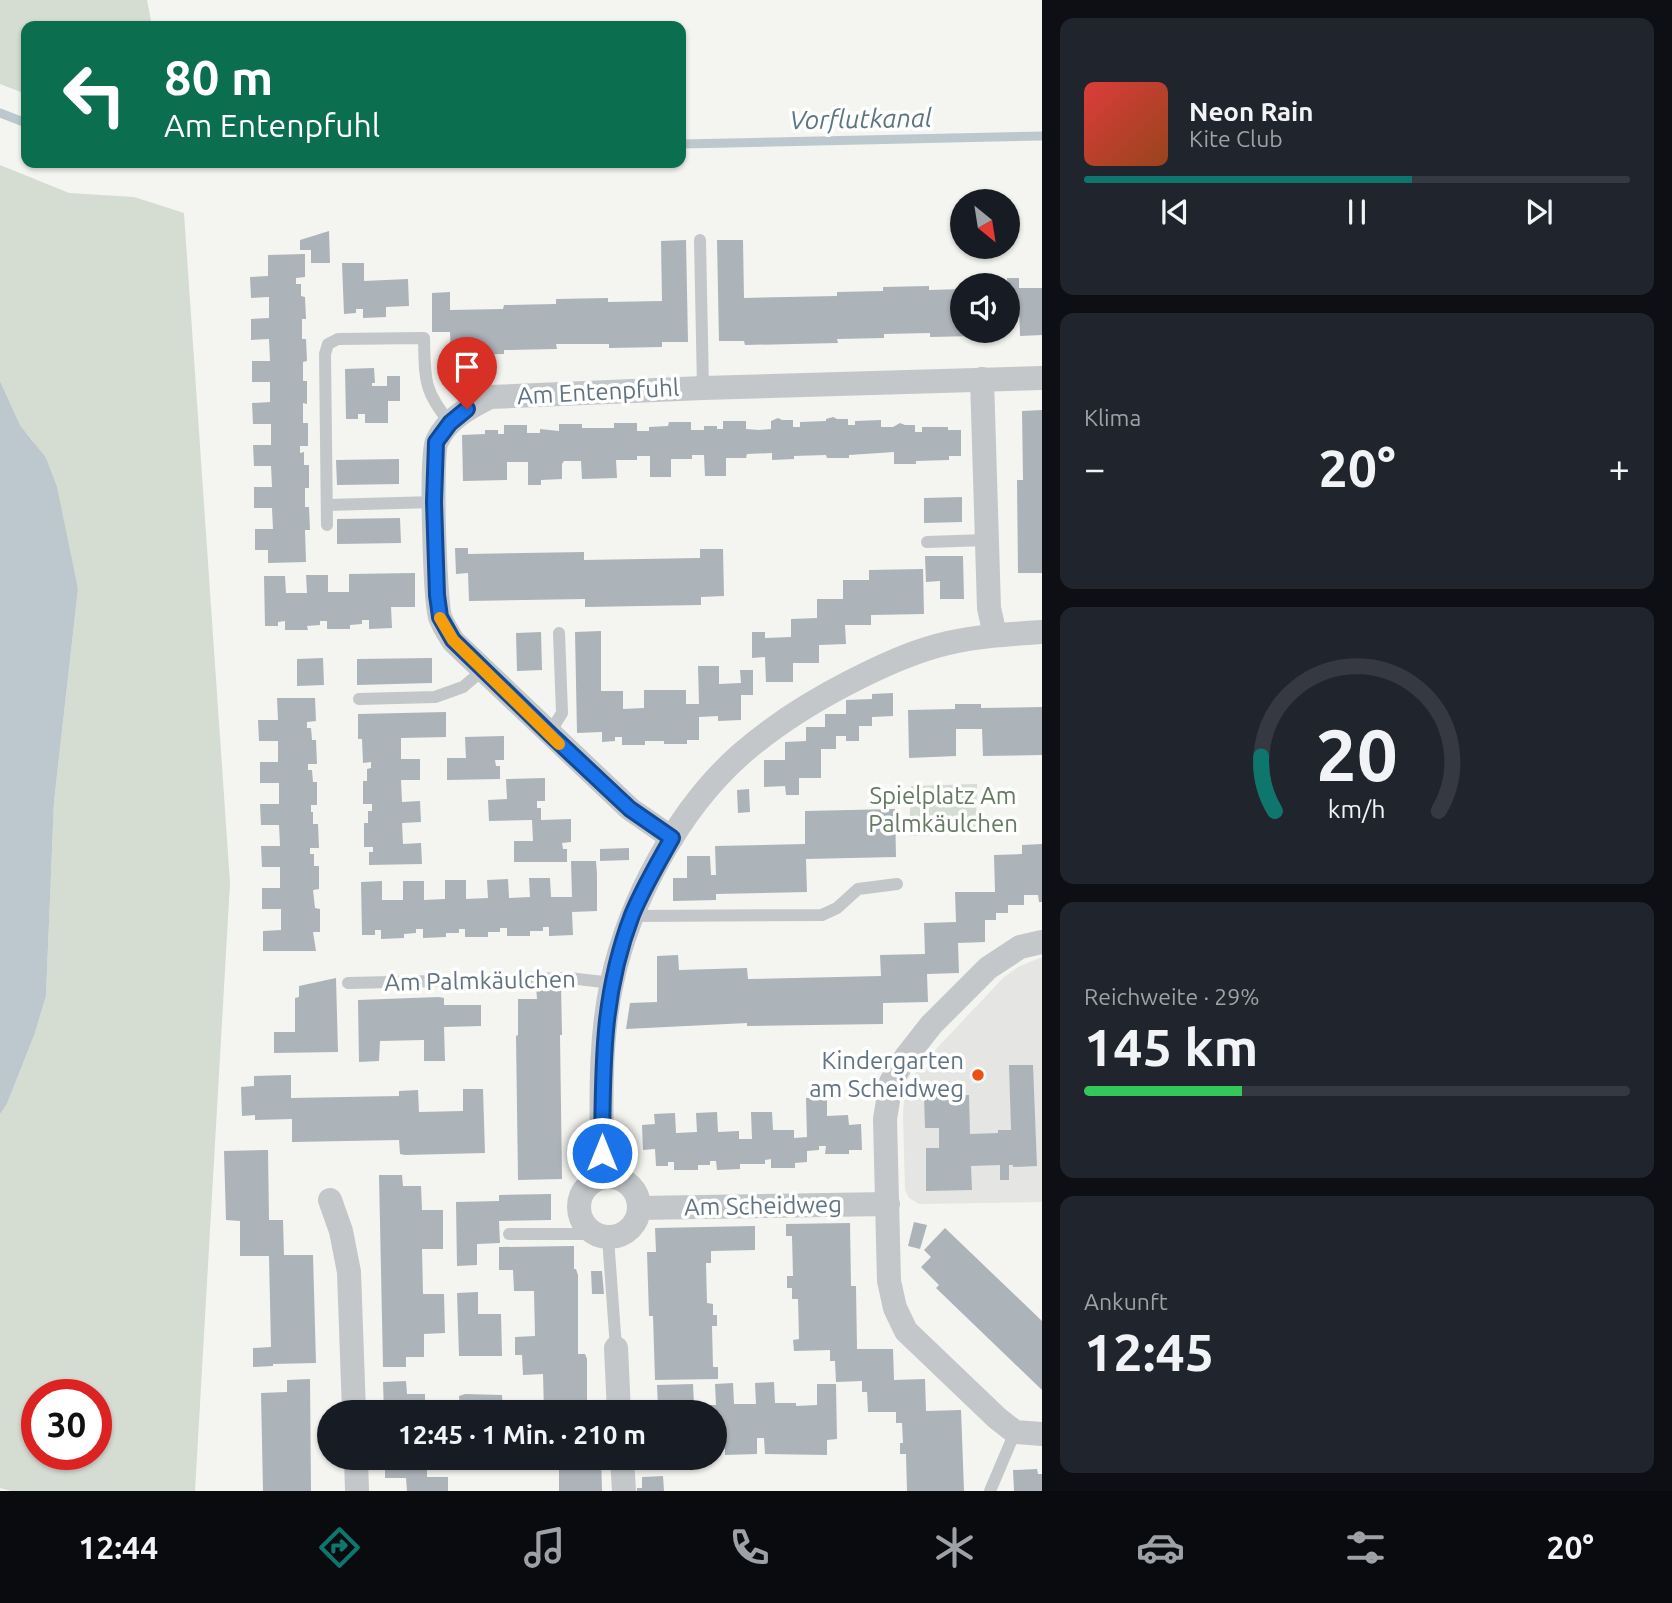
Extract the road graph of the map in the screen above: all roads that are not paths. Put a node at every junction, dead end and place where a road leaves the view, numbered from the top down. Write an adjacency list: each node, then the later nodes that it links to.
1 (700, 240): 4 (lane)
2 (1042, 378): 3 (street, Am Entenpfuhl)
3 (982, 379): 4 (street, Am Entenpfuhl); 9 (street)
4 (703, 387): 5 (street, Am Entenpfuhl)
5 (450, 423): 6 (street, Am Entenpfuhl); 7 (lane)
6 (434, 502): 7 (lane); 14 (street, Am Entenpfuhl)
7 (327, 505): 8 (lane)
8 (327, 526)
9 (986, 540): 10 (lane); 13 (street)
10 (927, 542)
11 (1042, 632): 13 (street, Am Palmkäulchen)
12 (559, 633): 16 (lane)
13 (995, 635): 17 (street, Am Palmkäulchen)
14 (483, 670): 15 (lane); 16 (street, Am Entenpfuhl)
15 (359, 699)
16 (550, 734): 17 (street, Am Entenpfuhl)
17 (672, 838): 19 (street, Am Palmkäulchen)
18 (897, 884): 19 (lane)
19 (632, 916): 21 (street, Am Palmkäulchen)
20 (1042, 942): 25 (street)
21 (611, 982): 22 (lane, Am Palmkäulchen); 23 (street, Am Palmkäulchen)
22 (348, 983)
23 (602, 1177): 26 (street); 28 (street)
24 (330, 1200): 30 (street)
25 (888, 1203): 26 (street, Am Scheidweg); 32 (street)
26 (639, 1208): 28 (street)
27 (509, 1234): 28 (lane)
28 (600, 1236): 29 (lane)
29 (616, 1348): 31 (street)
30 (354, 1400)
31 (618, 1400)
32 (1015, 1432): 33 (street); 38 (lane)
33 (1042, 1434)
34 (356, 1470): 36 (street)
35 (623, 1470): 37 (street)
36 (357, 1491)
37 (624, 1491)
38 (990, 1491)

